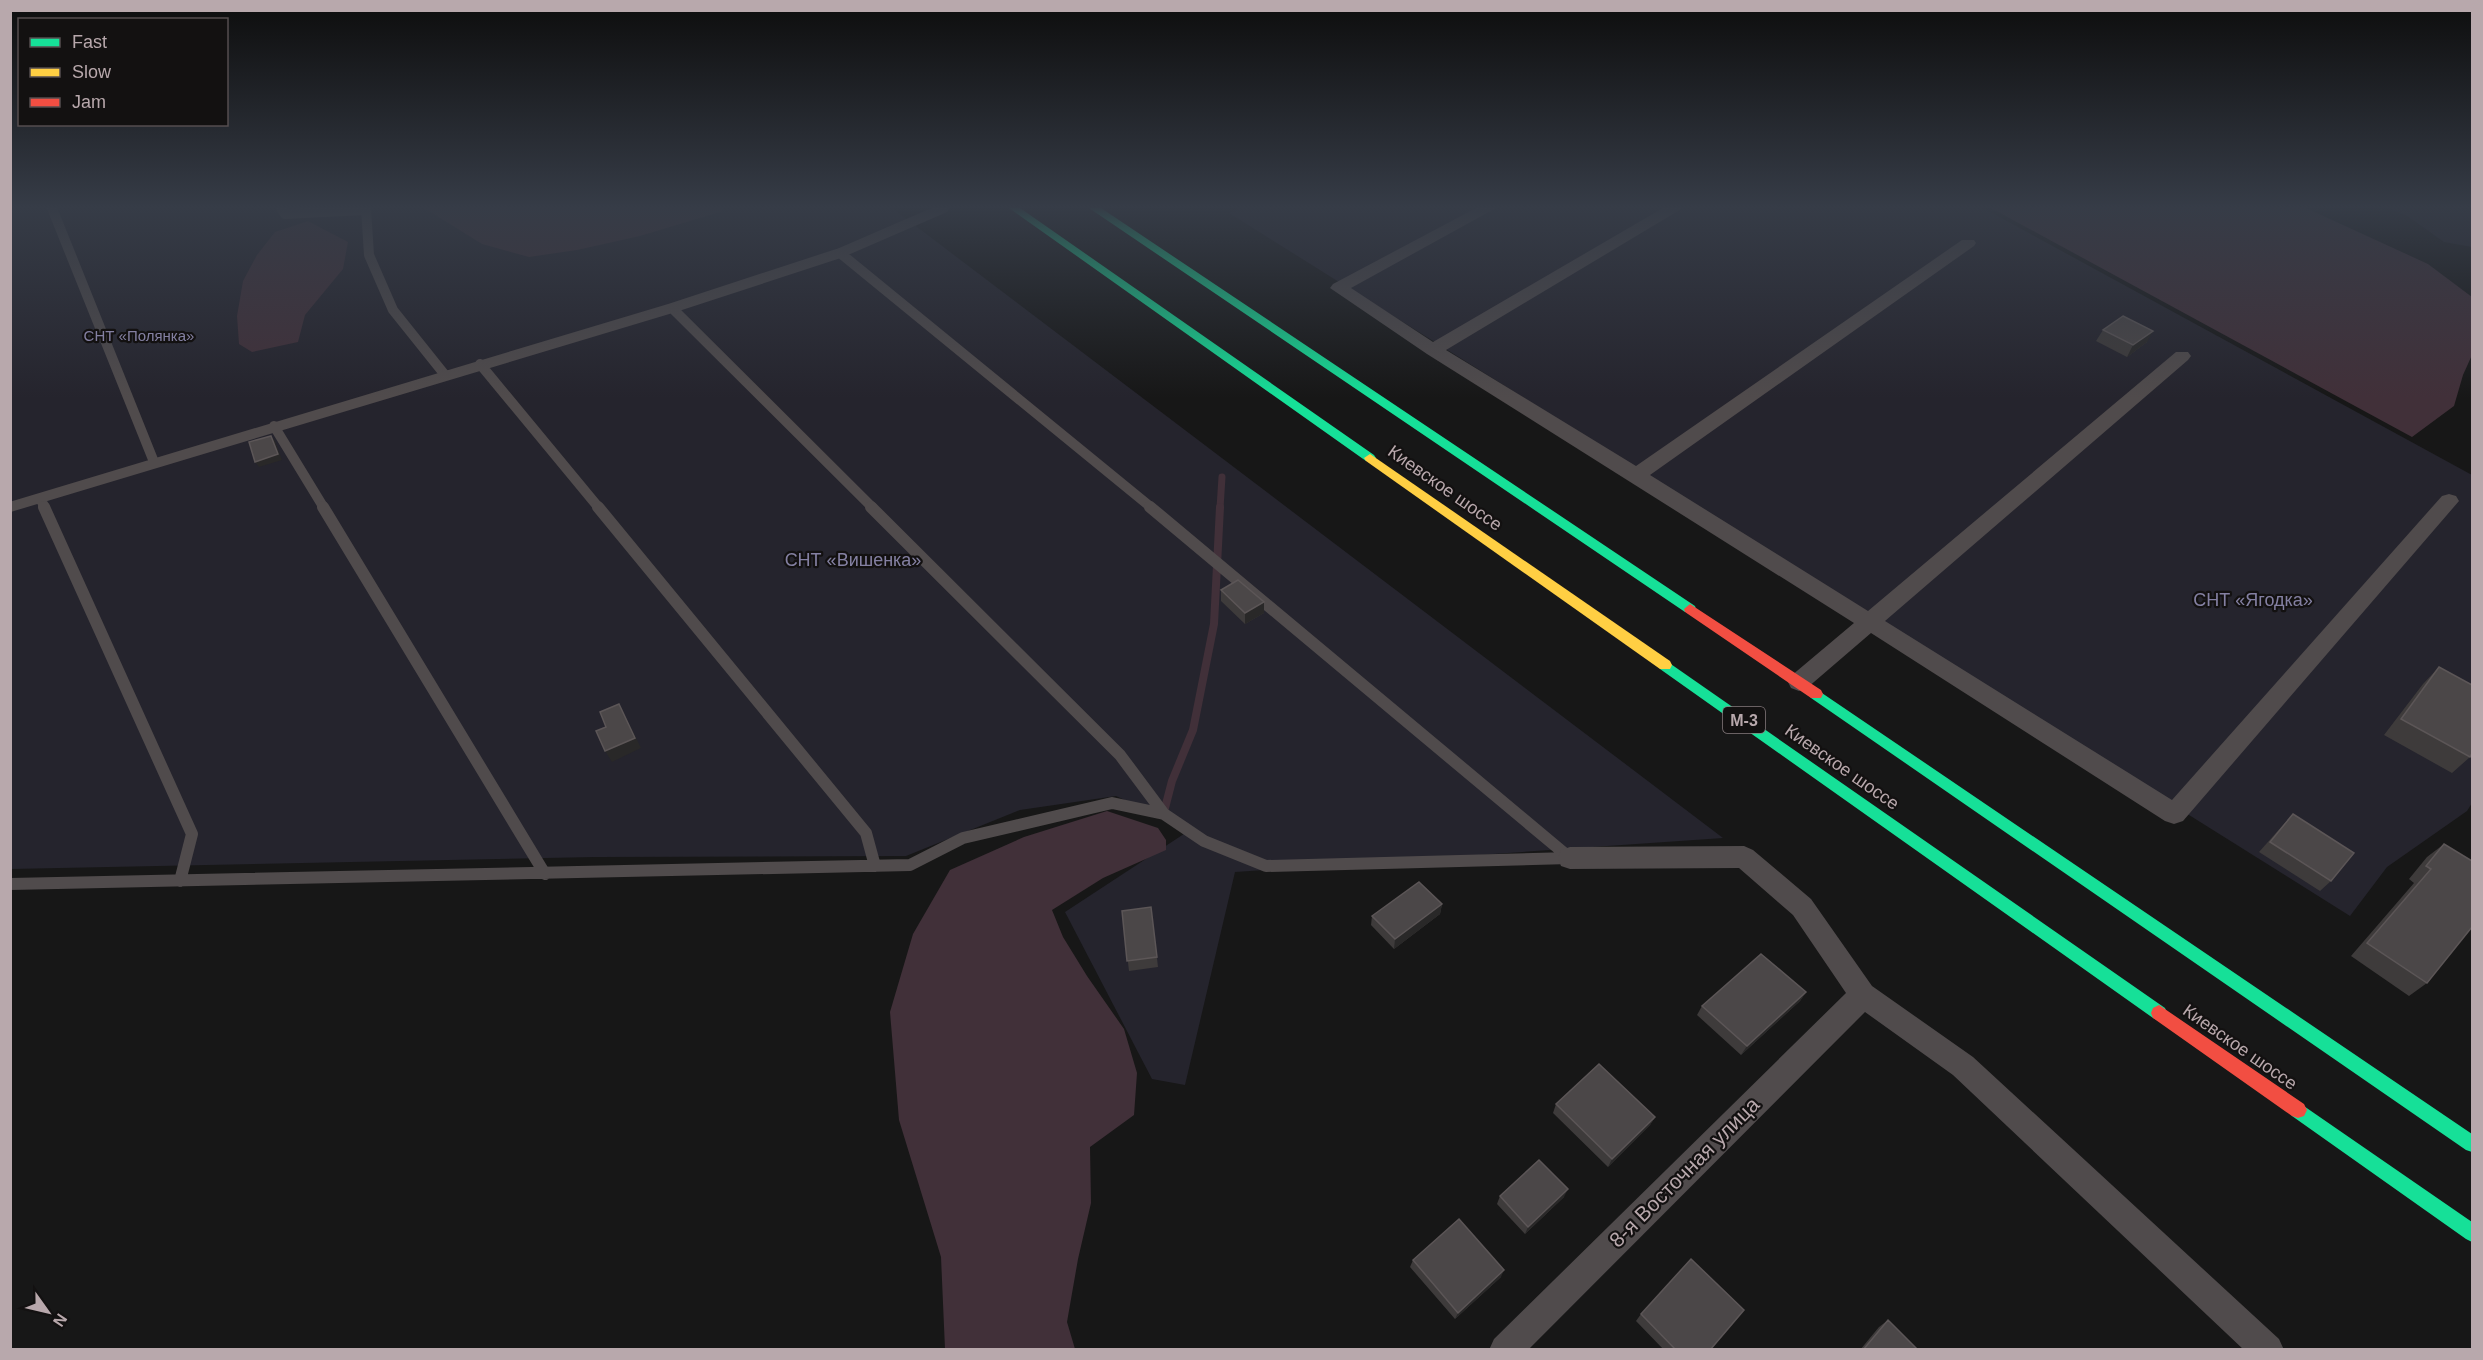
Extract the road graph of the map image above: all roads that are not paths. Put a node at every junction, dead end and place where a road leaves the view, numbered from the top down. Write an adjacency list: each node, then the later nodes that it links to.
1 (77, 271): 16 (lane)
2 (376, 271): 14 (lane)
3 (784, 271): 10 (lane)
4 (863, 271): 24 (lane)
5 (1104, 271): 31 (highway, Киевское шоссе / М-3)
6 (1188, 271): 22 (highway, Киевское шоссе)
7 (1370, 271): 11 (street)
8 (1567, 271): 11 (street)
9 (1927, 271): 17 (street)
10 (672, 308): 13 (lane); 23 (lane)
11 (1433, 350): 17 (street)
12 (2182, 357): 21 (street)
13 (480, 364): 14 (lane); 25 (lane)
14 (445, 375): 15 (lane)
15 (274, 426): 16 (lane); 26 (lane)
16 (154, 462): 18 (lane)
17 (1636, 475): 21 (street)
18 (40, 498): 20 (lane); 27 (lane)
19 (2449, 501): 21 (street)
20 (10, 507)
21 (1868, 624): 22 (street)
22 (1799, 682): 30 (highway, Киевское шоссе)
23 (1164, 814): 24 (lane); 25 (lane)
24 (1570, 858): 29 (street)
25 (875, 866): 26 (lane)
26 (545, 874): 27 (lane)
27 (180, 881): 28 (lane)
28 (10, 884)
29 (1863, 995): 32 (street, 8-я Восточная улица); 33 (street)
30 (2472, 1144)
31 (2472, 1233)
32 (1505, 1350)
33 (2268, 1350)

